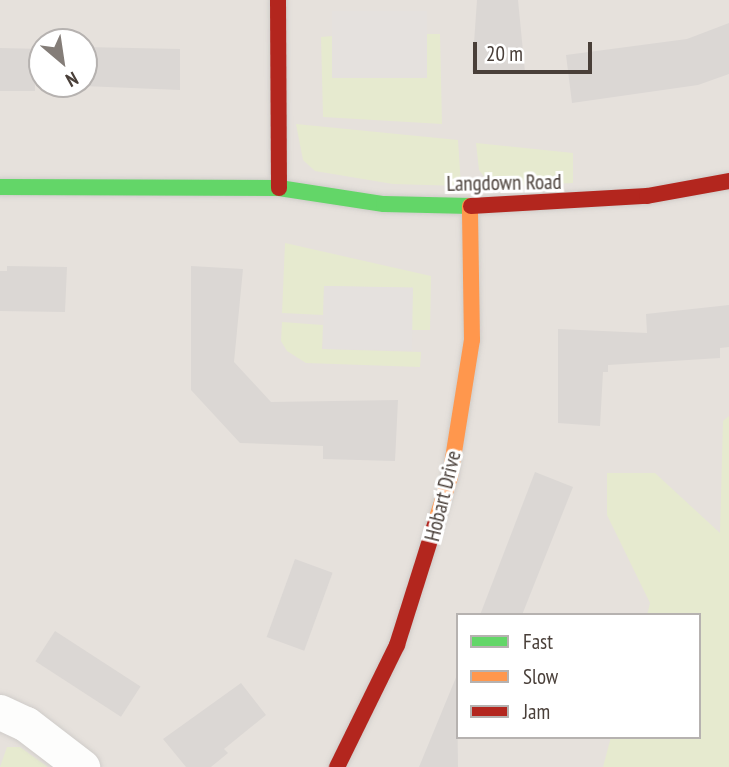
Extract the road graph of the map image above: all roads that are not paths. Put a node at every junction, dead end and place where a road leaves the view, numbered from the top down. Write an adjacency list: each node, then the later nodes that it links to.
1 (278, 0): 4 (street)
2 (729, 181): 5 (street, Langdown Road)
3 (0, 187): 4 (street, Langdown Road)
4 (279, 188): 5 (street, Langdown Road)
5 (470, 206): 8 (street, Hobart Drive)
6 (0, 712): 7 (street)
7 (82, 767)
8 (337, 767)

